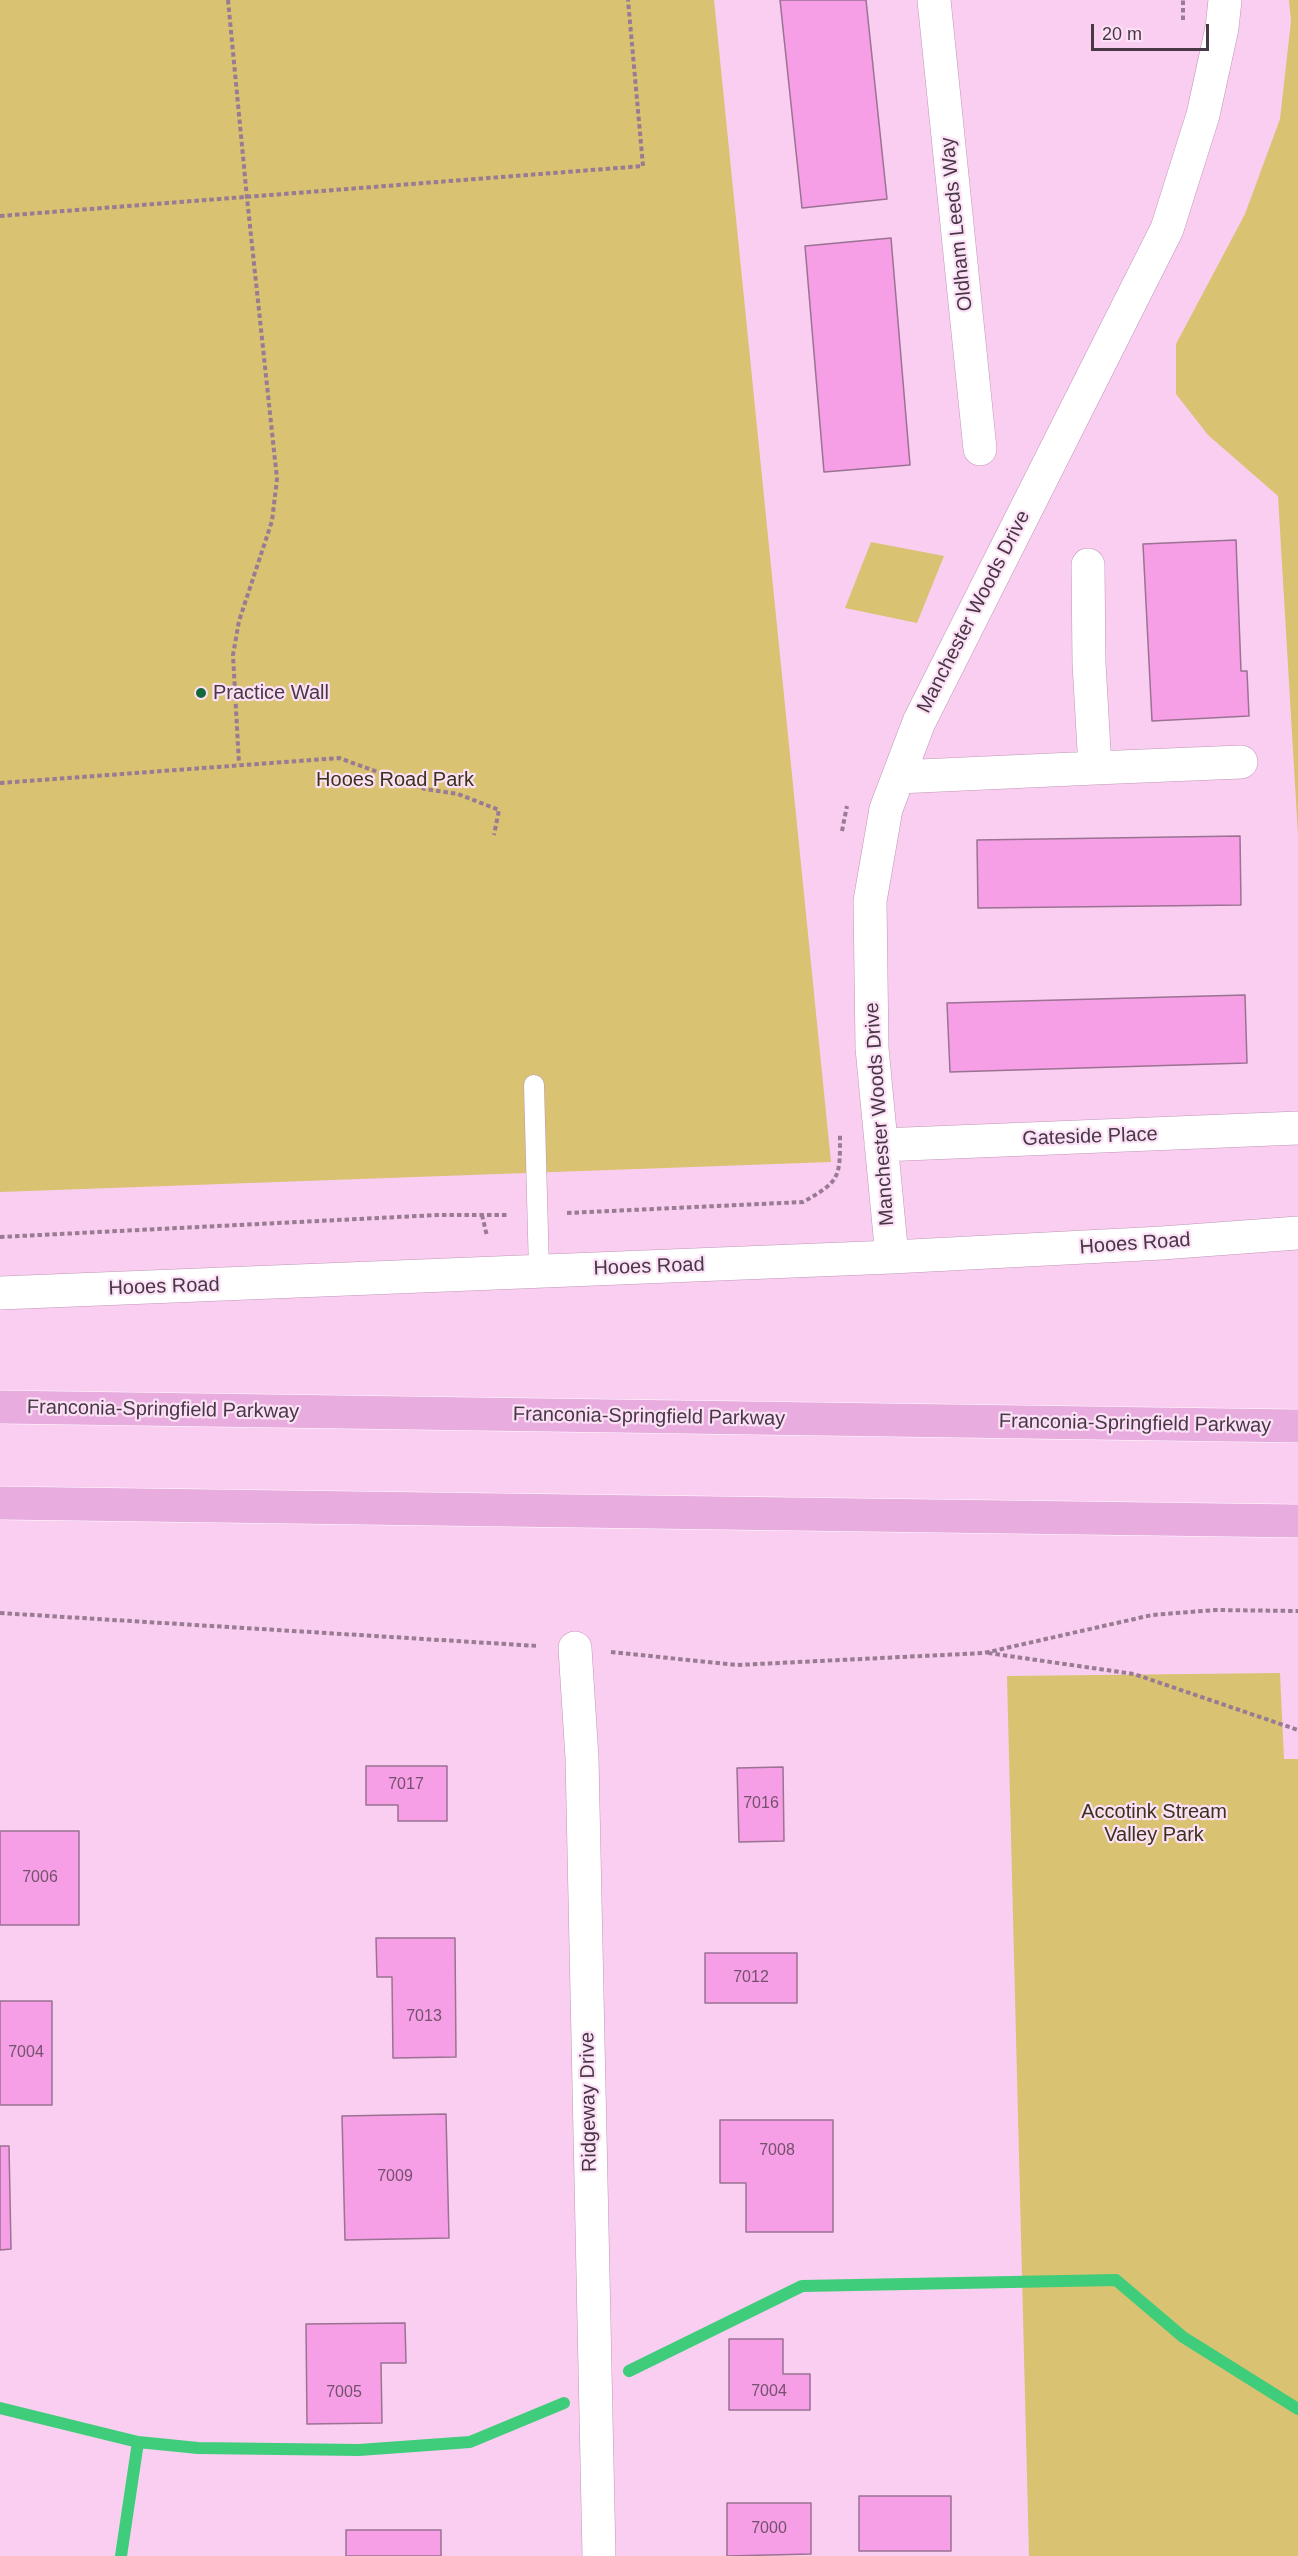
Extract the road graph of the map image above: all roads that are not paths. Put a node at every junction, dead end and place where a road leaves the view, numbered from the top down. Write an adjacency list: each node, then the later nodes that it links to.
1 (934, 0): 3 (street, Oldham Leeds Way)
2 (1225, 0): 7 (street, Manchester Woods Drive)
3 (980, 448)
4 (1088, 565): 6 (street)
5 (1241, 762): 6 (street)
6 (1095, 768): 7 (street)
7 (898, 777): 10 (street, Manchester Woods Drive)
8 (534, 1085): 13 (lane)
9 (1298, 1128): 10 (street, Gateside Place)
10 (881, 1145): 12 (street, Manchester Woods Drive)
11 (1298, 1233): 12 (street, Hooes Road)
12 (892, 1257): 13 (street, Hooes Road)
13 (539, 1271): 14 (street, Hooes Road)
14 (0, 1293)
15 (0, 1407): 16 (main road, Franconia-Springfield Parkway)
16 (1298, 1426)
17 (0, 1503): 18 (main road)
18 (1298, 1521)
19 (575, 1648): 20 (street, Ridgeway Drive)
20 (598, 2556)

